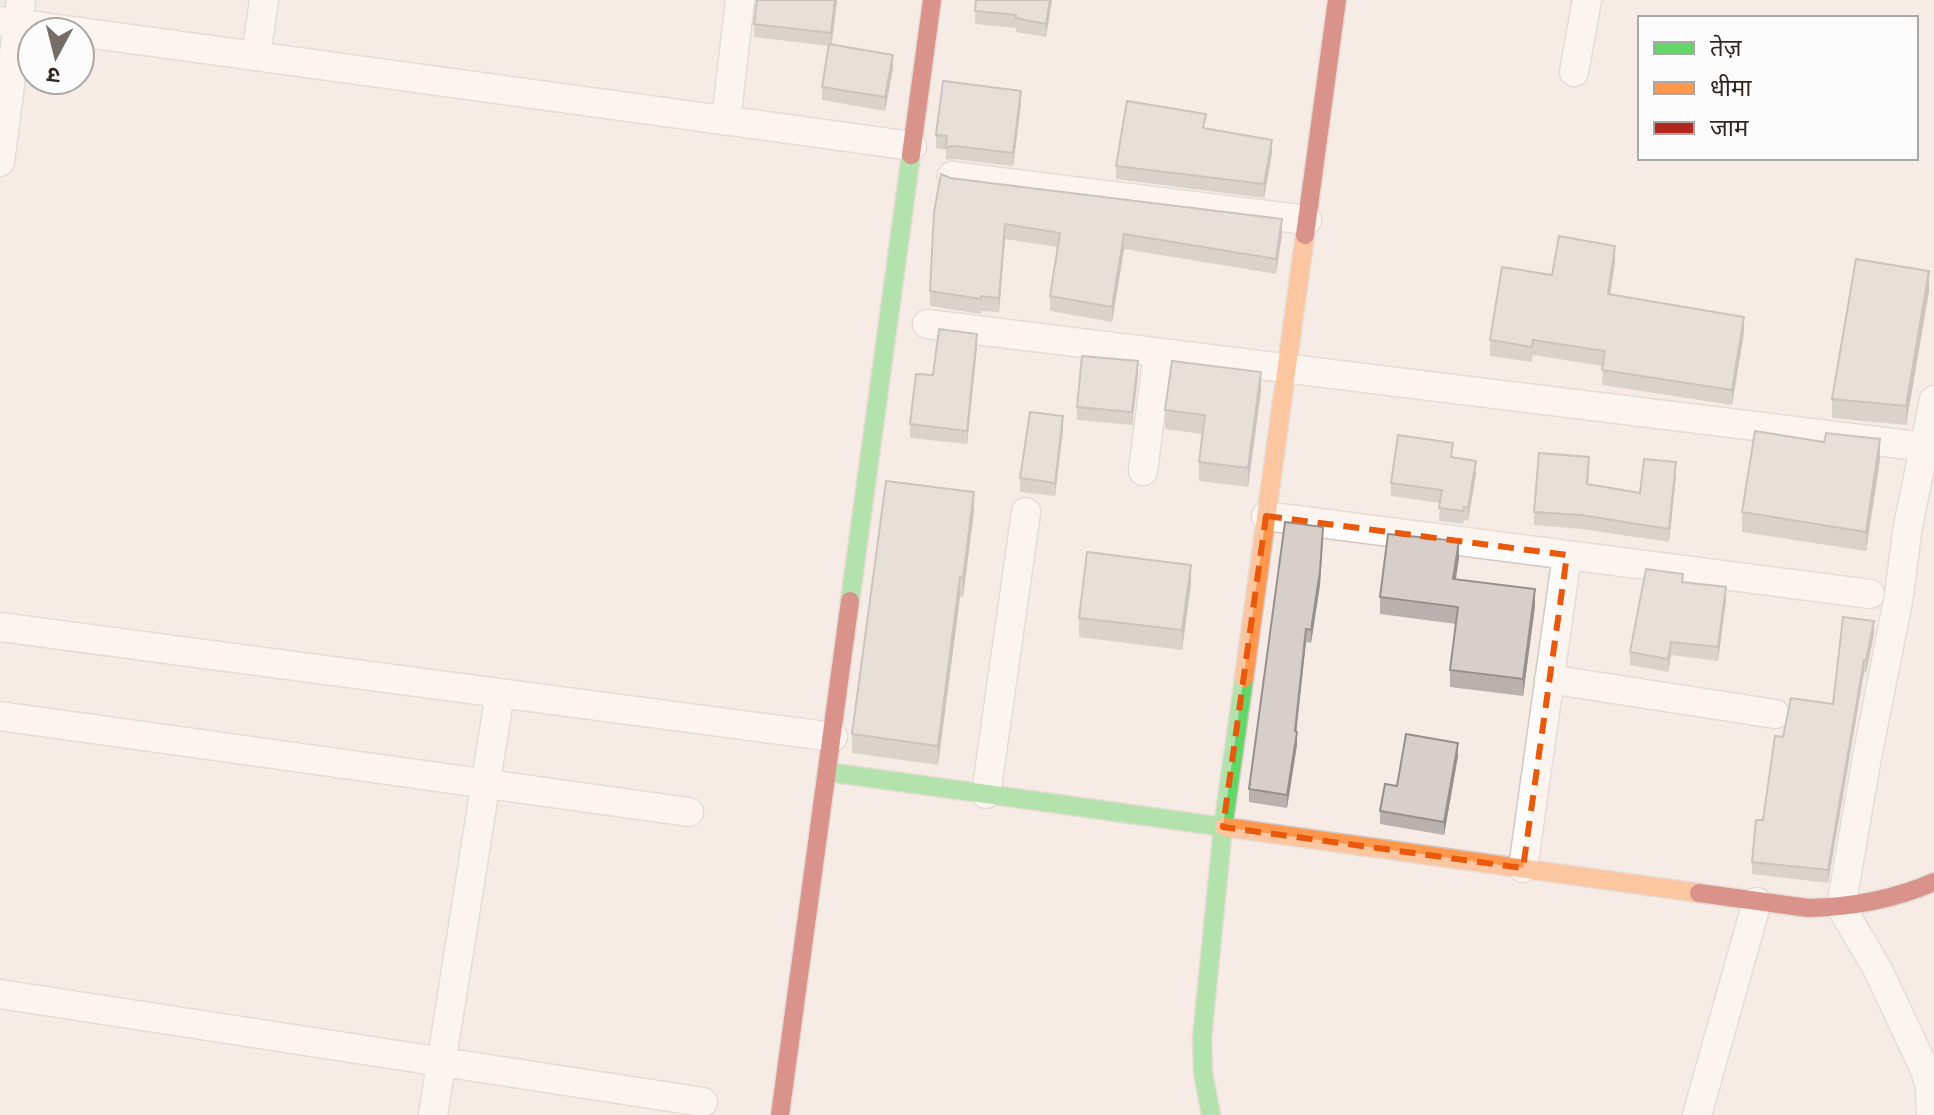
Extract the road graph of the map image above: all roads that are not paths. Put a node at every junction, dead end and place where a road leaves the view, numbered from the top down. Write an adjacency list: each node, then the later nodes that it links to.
1 (264, 0): 7 (street)
2 (740, 0): 9 (street)
3 (932, 0): 10 (street)
4 (1337, 0): 13 (street)
5 (1587, 0): 8 (street)
6 (13, 15): 7 (street); 11 (street)
7 (256, 56): 9 (street)
8 (1574, 72)
9 (726, 121): 10 (street)
10 (912, 146): 29 (street)
11 (0, 162)
12 (952, 176): 13 (street)
13 (1307, 220): 16 (street)
14 (927, 324): 15 (street)
15 (1158, 353): 16 (street); 19 (street)
16 (1287, 368): 18 (street); 21 (street)
17 (1934, 400): 18 (street)
18 (1925, 447): 38 (street)
19 (1143, 471)
20 (1026, 512): 32 (street)
21 (1266, 516): 22 (street); 34 (street)
22 (1567, 555): 23 (street); 25 (street)
23 (1870, 594)
24 (0, 627): 26 (street)
25 (1549, 679): 27 (street); 35 (street)
26 (500, 693): 29 (street); 31 (street)
27 (1775, 714)
28 (0, 716): 31 (street)
29 (833, 737): 30 (street)
30 (828, 772): 32 (street); 43 (street)
31 (486, 786): 33 (street); 40 (street)
32 (986, 794): 34 (street)
33 (689, 812)
34 (1223, 827): 35 (street); 44 (street)
35 (1523, 868): 37 (street)
36 (1934, 882): 38 (street)
37 (1757, 902): 38 (street); 45 (street)
38 (1841, 907): 46 (street)
39 (0, 994): 40 (street)
40 (442, 1062): 41 (street); 42 (street)
41 (703, 1102)
42 (433, 1115)
43 (780, 1115)
44 (1211, 1115)
45 (1697, 1115)
46 (1931, 1115)

